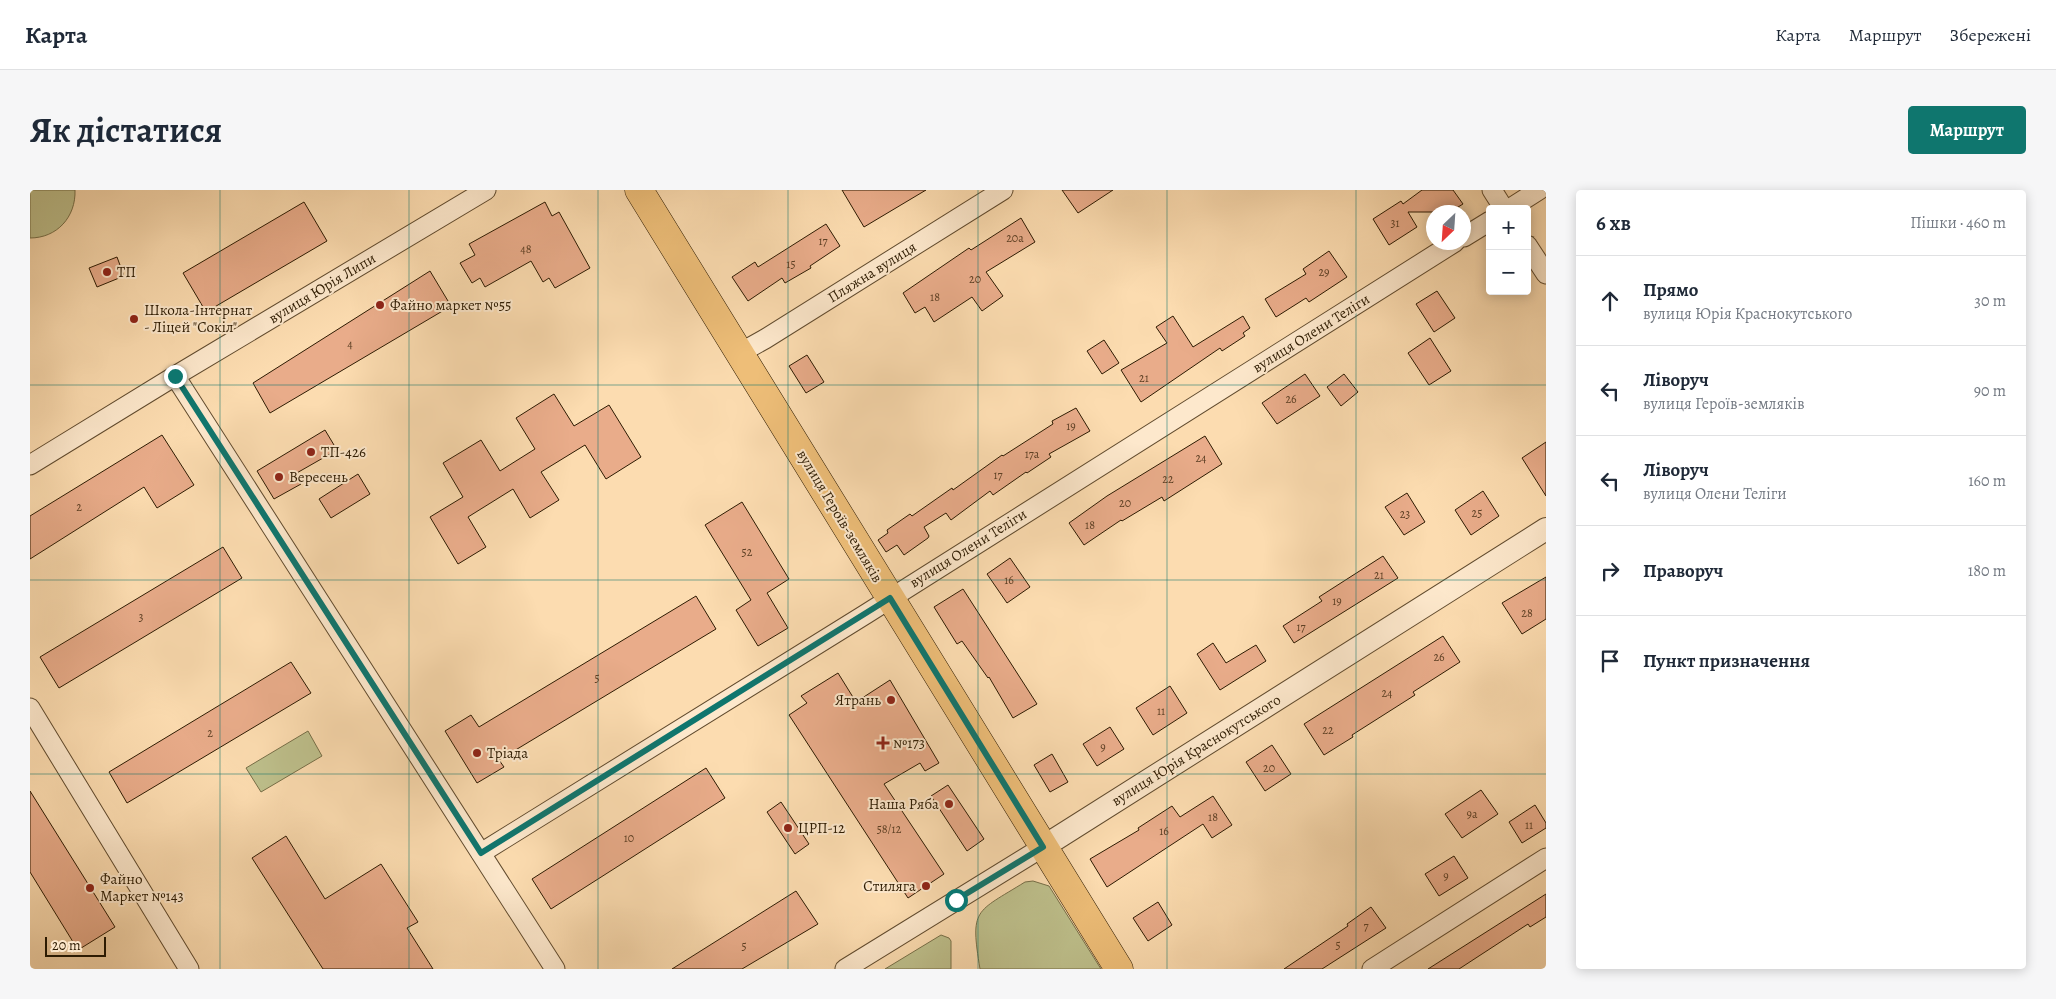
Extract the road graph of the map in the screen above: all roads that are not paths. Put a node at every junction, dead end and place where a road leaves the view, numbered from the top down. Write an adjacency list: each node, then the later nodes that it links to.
1 (486, 190): 14 (street, вулиця Юрія Липи)
2 (639, 190): 13 (main road, вулиця Героїв-земляків)
3 (1003, 190): 13 (street, Пляжна вулиця)
4 (1492, 190): 6 (street)
5 (1539, 190): 7 (street)
6 (1501, 205)
7 (1515, 205)
8 (1486, 223): 9 (street)
9 (1471, 233)
10 (1442, 250): 17 (street, вулиця Олени Теліги)
11 (1530, 250): 12 (street)
12 (1546, 274)
13 (740, 353): 17 (main road, вулиця Героїв-земляків)
14 (175, 376): 15 (street, вулиця Юрія Липи); 20 (street)
15 (30, 465)
16 (1546, 528): 19 (street, вулиця Юрія Краснокутського)
17 (890, 598): 19 (main road, вулиця Героїв-земляків); 20 (street, вулиця Олени Теліги)
18 (30, 708): 22 (street)
19 (1043, 847): 24 (street, вулиця Юрія Краснокутського); 25 (main road, вулиця Героїв-земляків)
20 (481, 853): 23 (street)
21 (1546, 858): 26 (street)
22 (189, 969)
23 (555, 969)
24 (844, 969)
25 (1119, 969)
26 (1372, 969)

